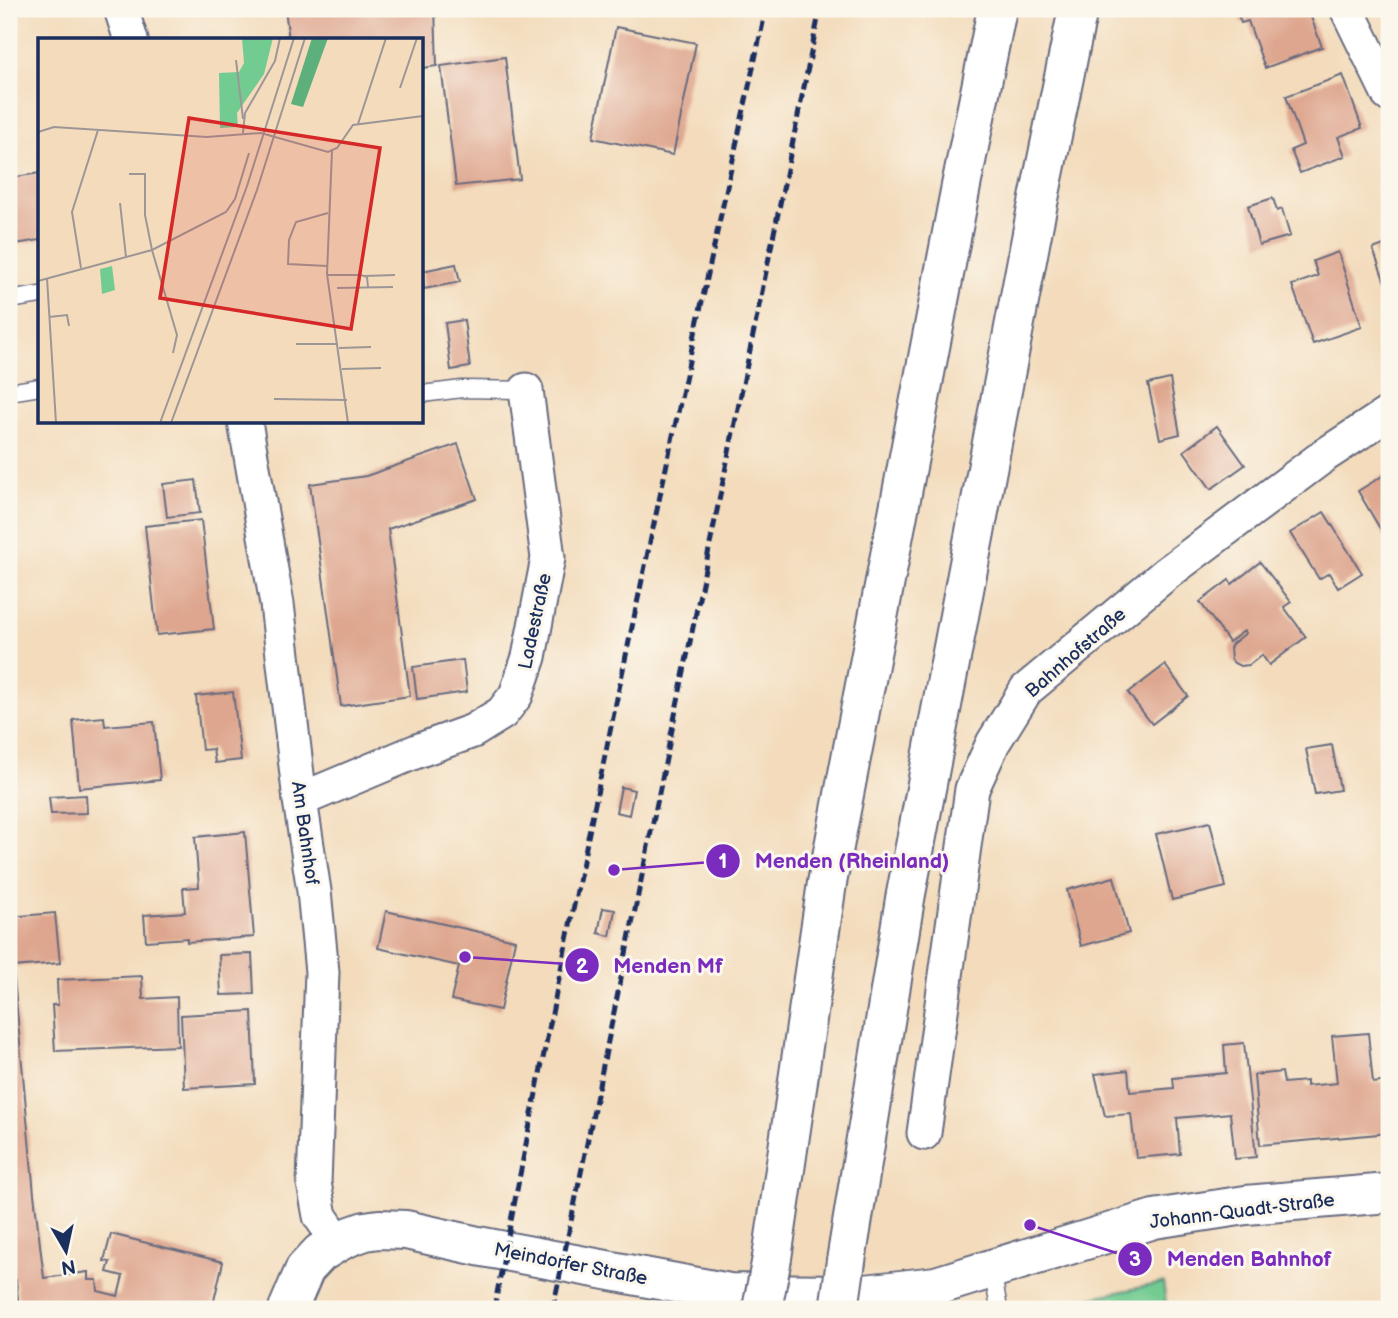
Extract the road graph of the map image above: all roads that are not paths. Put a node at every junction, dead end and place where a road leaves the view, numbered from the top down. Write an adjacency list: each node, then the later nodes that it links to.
1 (121, 9): 5 (street)
2 (997, 9): 22 (main road, bridge)
3 (1078, 9): 23 (main road, bridge)
4 (1347, 9): 6 (street)
5 (130, 38)
6 (1389, 95)
7 (38, 295): 8 (lane)
8 (9, 300)
9 (38, 387): 11 (lane)
10 (526, 390): 12 (lane); 15 (street, Ladestraße)
11 (9, 392)
12 (424, 394)
13 (1389, 413): 16 (street, Bahnhofstraße)
14 (245, 424): 15 (street, Am Bahnhof)
15 (300, 800): 18 (street, Am Bahnhof)
16 (924, 1133)
17 (1389, 1193): 19 (main road, Johann-Quadt-Straße)
18 (338, 1242): 20 (main road, Meindorfer Straße); 21 (main road, Meindorfer Straße)
19 (992, 1268): 20 (main road, Johann-Quadt-Straße); 24 (lane)
20 (936, 1286)
21 (288, 1309)
22 (762, 1309)
23 (839, 1309)
24 (999, 1309)

